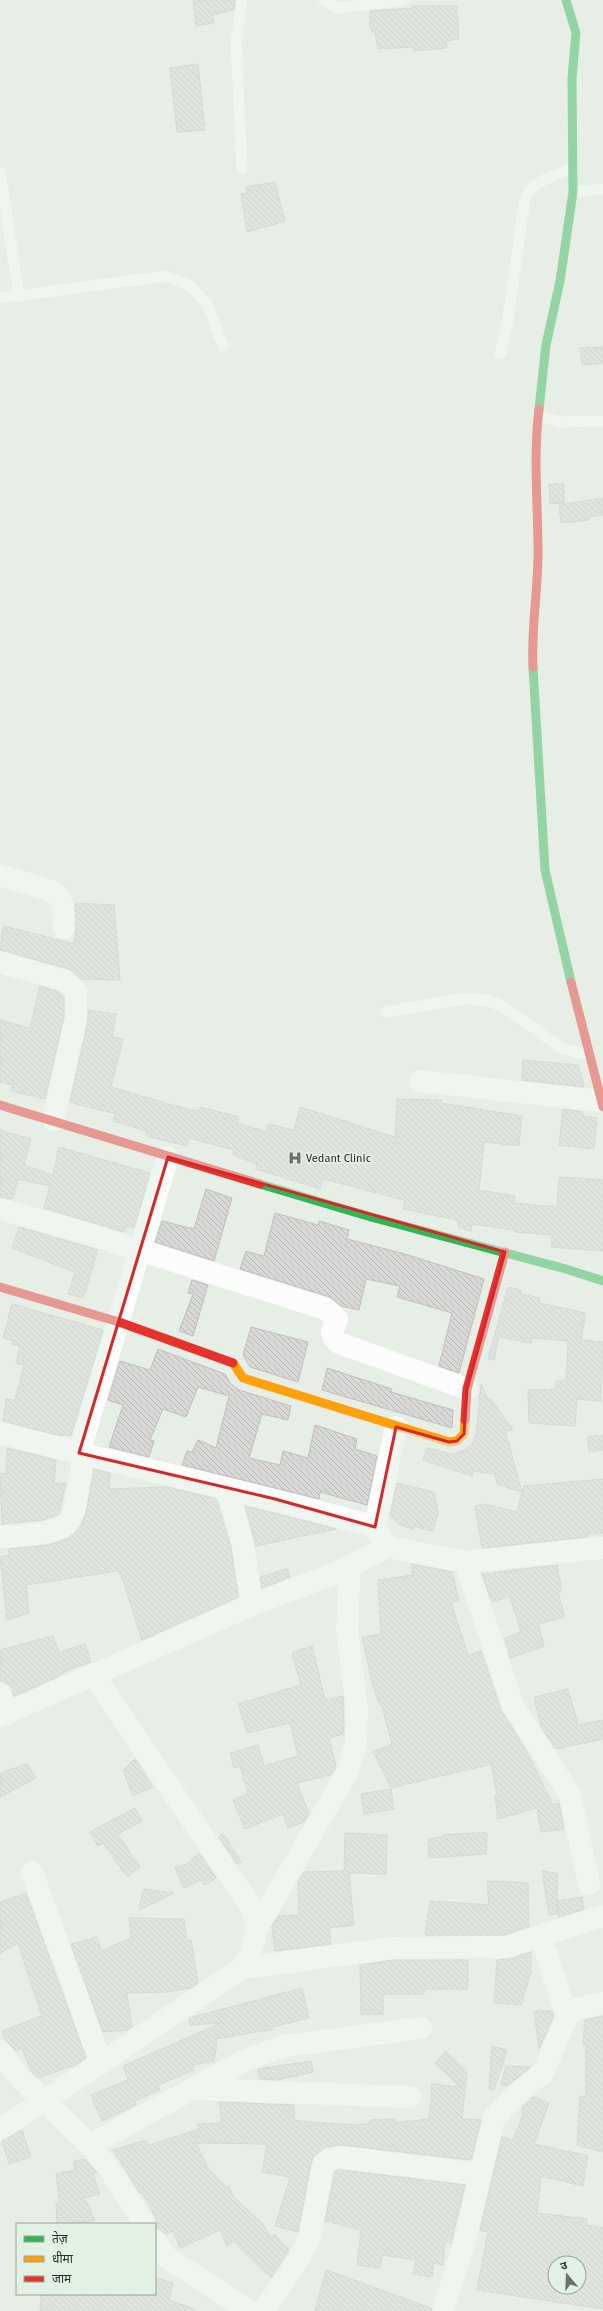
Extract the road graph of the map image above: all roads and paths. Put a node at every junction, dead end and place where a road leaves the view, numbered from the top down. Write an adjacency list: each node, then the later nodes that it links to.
1 (242, 0): 6 (lane)
2 (324, 0): 3 (lane)
3 (404, 0)
4 (566, 0): 5 (street)
5 (574, 168): 9 (street); 13 (lane)
6 (242, 169)
7 (0, 172): 10 (lane)
8 (603, 190): 9 (lane)
9 (573, 192): 14 (street)
10 (19, 295): 11 (lane); 12 (lane)
11 (0, 298)
12 (223, 346)
13 (500, 354)
14 (538, 416): 15 (lane); 20 (street)
15 (603, 421)
16 (0, 875): 17 (street)
17 (64, 928)
18 (0, 962): 24 (street)
19 (386, 1012): 20 (lane)
20 (588, 1054): 22 (street)
21 (420, 1081): 22 (street)
22 (602, 1104)
23 (0, 1105): 24 (street)
24 (53, 1120): 25 (street)
25 (168, 1157): 27 (street); 28 (street)
26 (0, 1209): 27 (street)
27 (140, 1251): 31 (street); 32 (street)
28 (505, 1252): 29 (street); 32 (street)
29 (603, 1281)
30 (0, 1287): 31 (street)
31 (119, 1322): 33 (street); 35 (street)
32 (467, 1389): 33 (street)
33 (396, 1427): 37 (street)
34 (0, 1433): 35 (street)
35 (81, 1453): 36 (street); 38 (street)
36 (224, 1489): 37 (street); 43 (street)
37 (375, 1527): 39 (street)
38 (0, 1537)
39 (388, 1547): 41 (street); 42 (street)
40 (603, 1548): 41 (street)
41 (464, 1562): 48 (street)
42 (350, 1565): 43 (street); 50 (street)
43 (252, 1605): 44 (street)
44 (94, 1676): 46 (street); 50 (street)
45 (0, 1693): 46 (street)
46 (3, 1715)
47 (32, 1872): 57 (street)
48 (589, 1884)
49 (603, 1916): 51 (street)
50 (257, 1928): 52 (street)
51 (541, 1936): 52 (street); 54 (street)
52 (243, 1968): 57 (street)
53 (603, 2003): 54 (street)
54 (567, 2018): 63 (street)
55 (421, 2028): 58 (street)
56 (0, 2051): 60 (street)
57 (101, 2063): 60 (street)
58 (192, 2089): 59 (street); 62 (street)
59 (410, 2096)
60 (44, 2101): 61 (street); 62 (street)
61 (0, 2129)
62 (90, 2145): 64 (street)
63 (479, 2174): 68 (street); 69 (street)
64 (144, 2223)
65 (156, 2243): 66 (street)
66 (161, 2260): 67 (street)
67 (250, 2311)
68 (264, 2311)
69 (443, 2311)

